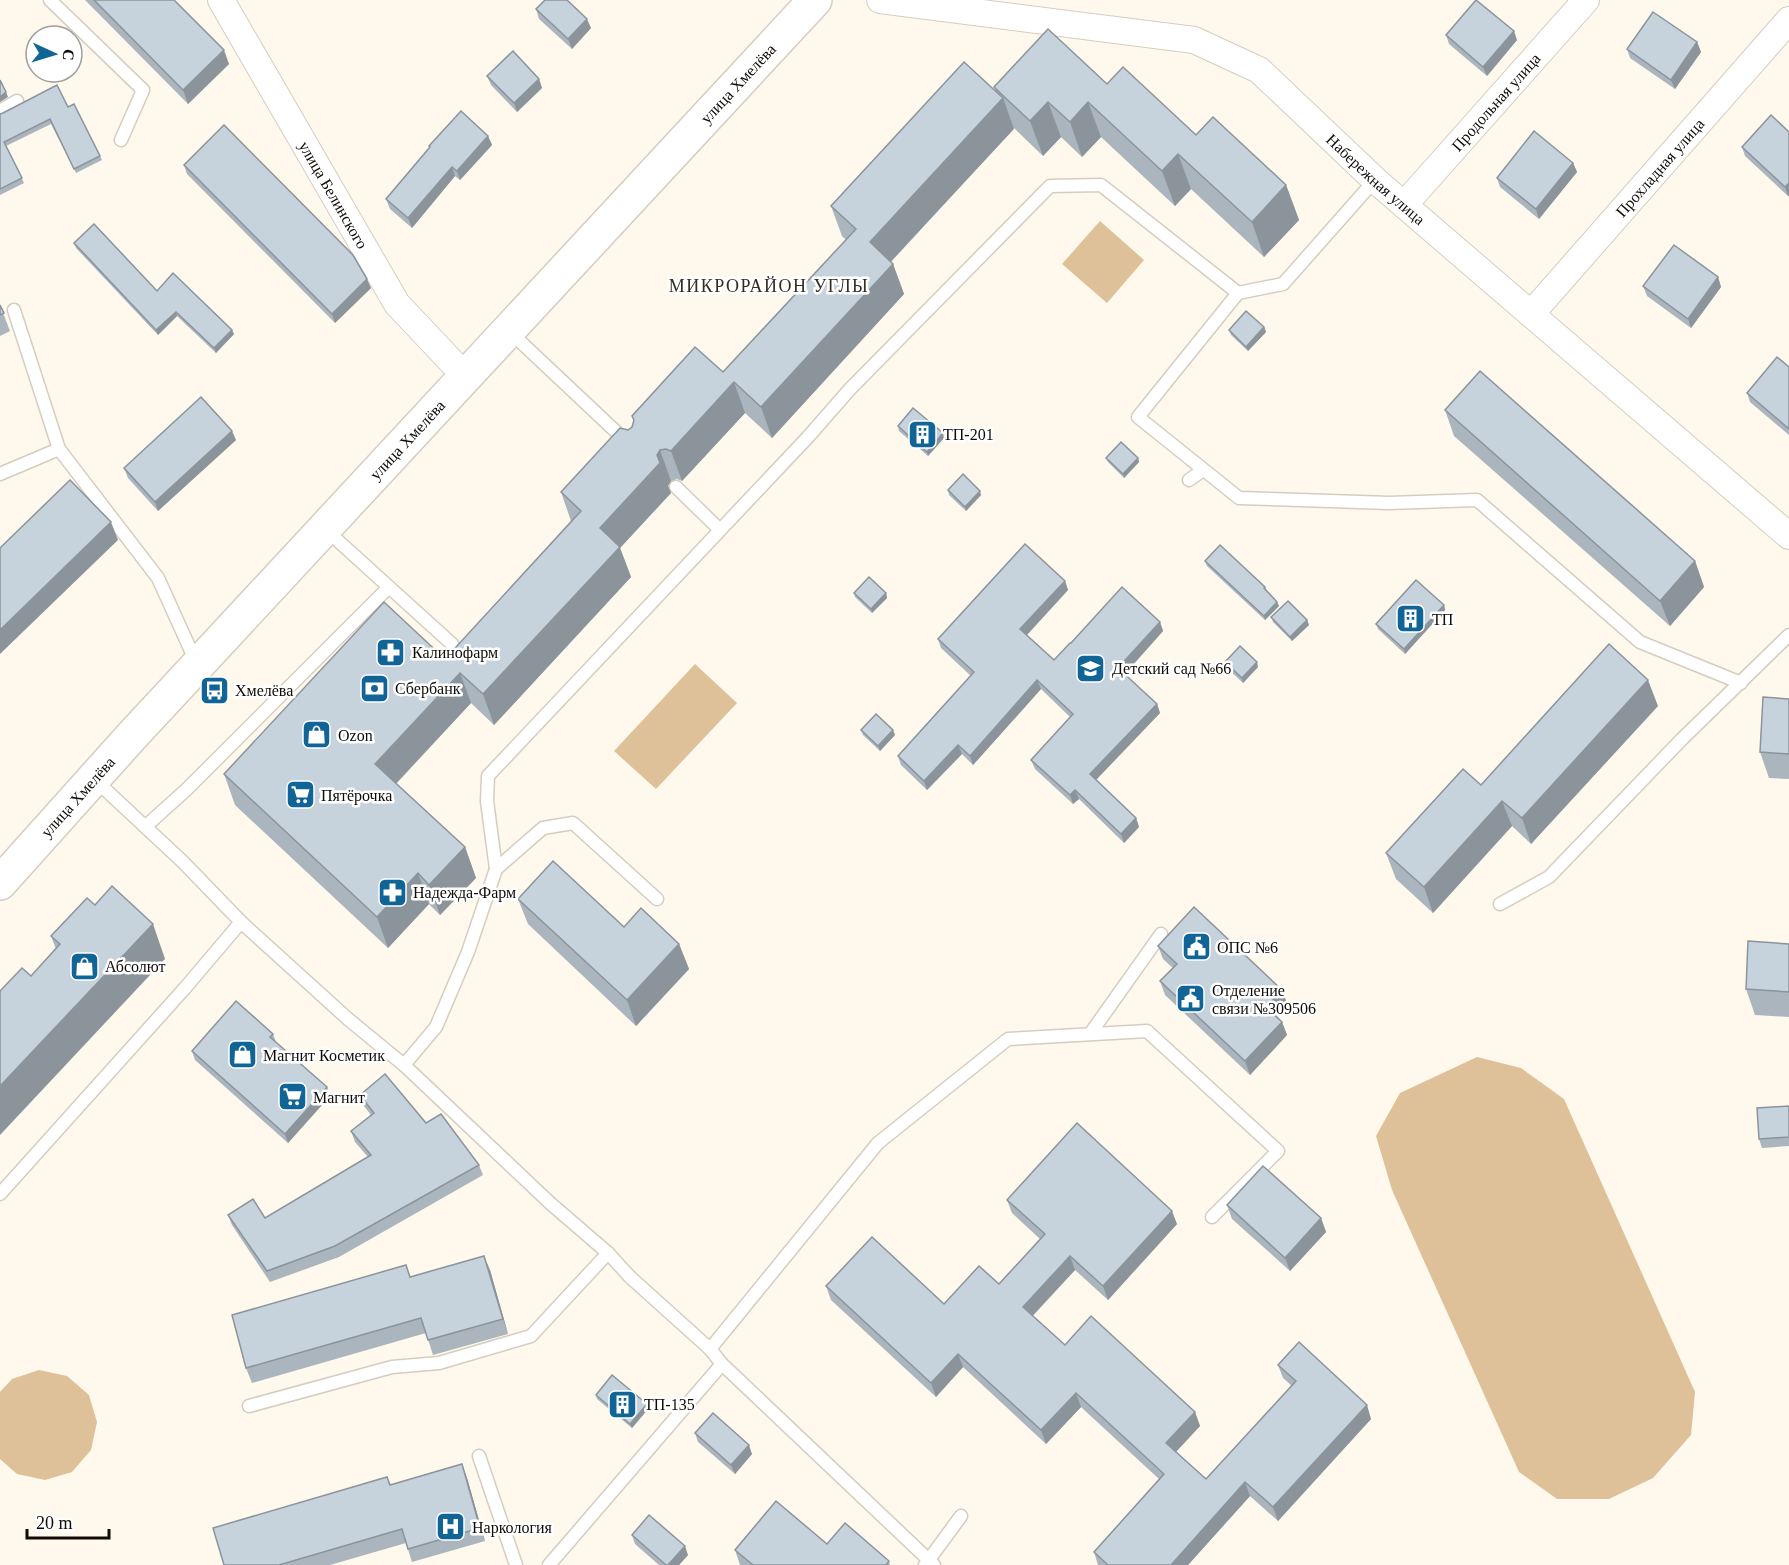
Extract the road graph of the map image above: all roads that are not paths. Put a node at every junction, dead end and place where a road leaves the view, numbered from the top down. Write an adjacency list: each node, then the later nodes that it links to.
1 (50, 0): 9 (lane)
2 (222, 0): 16 (street, улица Белинского)
3 (880, 0): 10 (street, Набережная улица)
4 (1586, 0): 11 (street, Продольная улица)
5 (812, 1): 15 (main road, улица Хмелёва)
6 (1789, 20): 14 (street, Прохладная улица)
7 (17, 101): 8 (lane)
8 (0, 111)
9 (121, 140)
10 (1375, 180): 11 (street, Набережная улица); 12 (lane)
11 (1404, 205): 14 (street, Набережная улица)
12 (1238, 293): 19 (lane); 24 (lane)
13 (14, 310): 17 (lane)
14 (1531, 314): 25 (street, Набережная улица)
15 (508, 330): 16 (main road, улица Хмелёва); 18 (lane)
16 (466, 377): 23 (main road, улица Хмелёва)
17 (59, 449): 20 (lane); 29 (lane)
18 (637, 452)
19 (1203, 470): 21 (lane); 30 (lane)
20 (0, 474)
21 (1189, 480)
22 (676, 487): 24 (lane)
23 (325, 528): 26 (lane); 29 (main road, улица Хмелёва)
24 (720, 529): 33 (lane)
25 (1789, 536)
26 (389, 587): 28 (lane); 32 (lane)
27 (1789, 635): 30 (lane)
28 (452, 644)
29 (198, 665): 31 (main road, улица Хмелёва)
30 (1741, 682): 36 (lane)
31 (93, 778): 32 (lane); 34 (main road, улица Хмелёва)
32 (146, 826): 37 (lane)
33 (496, 869): 35 (lane); 40 (lane)
34 (0, 883)
35 (657, 899)
36 (1500, 904)
37 (241, 922): 40 (lane); 41 (lane)
38 (1161, 934): 39 (lane)
39 (1090, 1034): 42 (lane); 44 (lane)
40 (404, 1065): 43 (lane)
41 (0, 1194)
42 (1212, 1217)
43 (608, 1253): 44 (lane); 46 (lane)
44 (710, 1349): 45 (lane)
45 (722, 1364): 49 (lane); 51 (lane)
46 (249, 1406)
47 (479, 1456): 50 (lane)
48 (961, 1516): 49 (lane)
49 (929, 1563)
50 (516, 1565)
51 (549, 1565)

